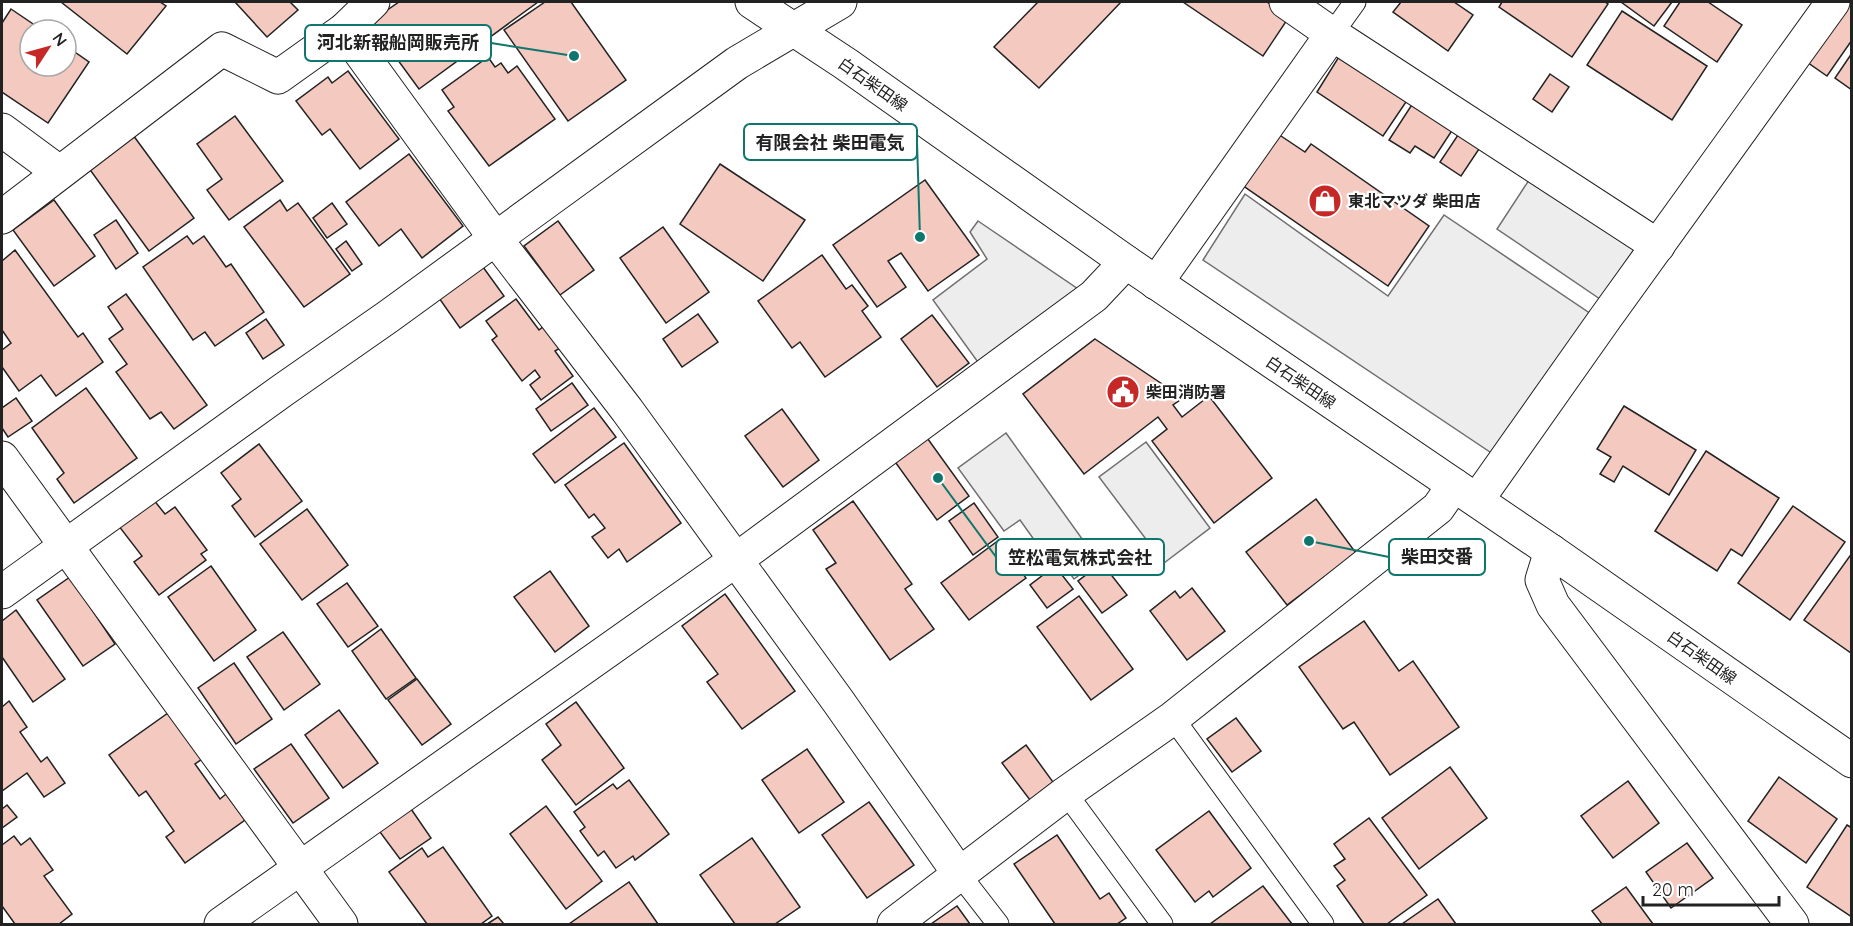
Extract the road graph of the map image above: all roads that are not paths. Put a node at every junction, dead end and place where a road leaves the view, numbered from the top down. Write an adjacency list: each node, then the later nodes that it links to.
1 (373, 2): 8 (street)
2 (752, 2): 7 (street, 白石柴田線)
3 (840, 2): 7 (street)
4 (1286, 2): 9 (street)
5 (1355, 2): 9 (lane)
6 (1833, 2): 14 (street)
7 (795, 29): 13 (street); 15 (street, 白石柴田線)
8 (344, 30): 11 (street); 13 (street)
9 (1332, 34): 14 (street); 16 (street)
10 (2, 130): 11 (street)
11 (58, 172): 12 (street)
12 (2, 217)
13 (495, 238): 19 (street); 21 (street)
14 (1659, 246): 18 (street)
15 (1126, 262): 16 (street, 白石柴田線); 21 (street)
16 (1156, 283): 18 (street, 白石柴田線)
17 (2, 458): 19 (street)
18 (1466, 493): 20 (street, 白石柴田線); 23 (street)
19 (65, 548): 22 (street); 26 (street)
20 (1551, 551): 24 (street, 白石柴田線); 34 (street)
21 (736, 560): 26 (street); 27 (street)
22 (2, 592)
23 (1173, 718): 25 (street); 33 (lane)
24 (1851, 761)
25 (1066, 793): 27 (street); 32 (lane)
26 (300, 869): 28 (street); 29 (street)
27 (960, 875): 30 (street); 31 (lane)
28 (221, 924)
29 (341, 924)
30 (894, 924)
31 (998, 924)
32 (1162, 924)
33 (1323, 924)
34 (1792, 924)

